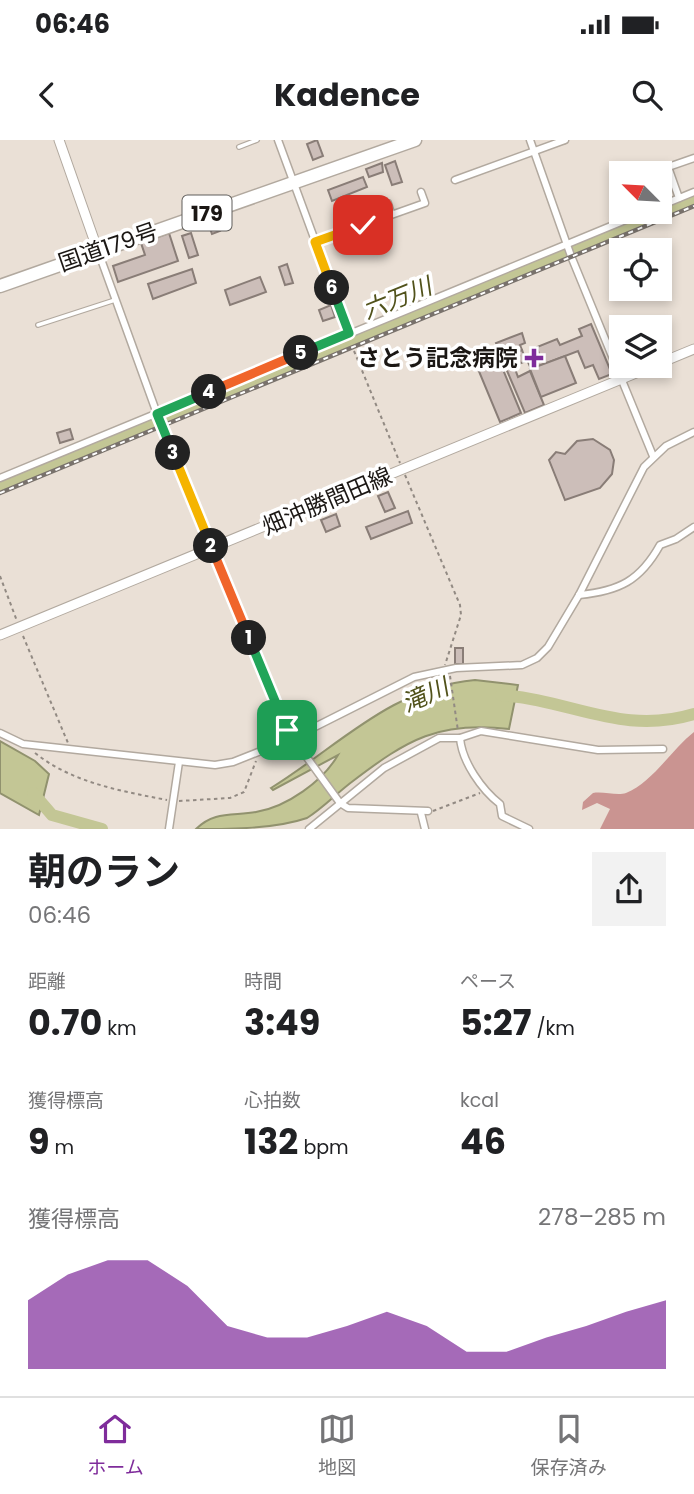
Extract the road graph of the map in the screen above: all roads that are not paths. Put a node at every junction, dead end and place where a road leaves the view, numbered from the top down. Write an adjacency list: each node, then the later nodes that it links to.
1 (59, 140): 25 (main road)
2 (257, 140): 7 (lane)
3 (278, 140): 13 (street)
4 (415, 140): 13 (highway, 国道179号 / 179)
5 (530, 140): 8 (street)
6 (565, 140): 8 (street)
7 (239, 147)
8 (534, 151): 12 (street); 24 (street)
9 (694, 158): 10 (street)
10 (672, 166)
11 (672, 178): 16 (street)
12 (455, 180)
13 (293, 183): 23 (street); 25 (highway, 国道179号 / 179)
14 (421, 192): 20 (street)
15 (694, 192): 16 (street)
16 (679, 198): 17 (street)
17 (672, 201)
18 (389, 202): 20 (lane)
19 (358, 212): 22 (lane)
20 (393, 215): 22 (street)
21 (616, 224): 24 (street)
22 (363, 225): 23 (street)
23 (315, 242): 29 (street)
24 (567, 244): 29 (street); 30 (street)
25 (97, 251): 26 (highway, 国道179号 / 179); 27 (street)
26 (0, 286)
27 (116, 300): 28 (lane); 34 (street)
28 (38, 325)
29 (349, 333): 34 (street)
30 (609, 345)
31 (694, 349): 32 (main road)
32 (672, 358)
33 (623, 378): 36 (street); 39 (main road, 畑沖勝間田線)
34 (157, 414): 37 (street); 39 (street)
35 (694, 432): 36 (street)
36 (653, 456): 40 (street)
37 (0, 478)
38 (694, 527): 40 (street)
39 (212, 548): 41 (main road, 畑沖勝間田線); 44 (street)
40 (579, 595): 44 (street)
41 (0, 635)
42 (0, 733): 46 (street)
43 (459, 735): 45 (street); 47 (street); 51 (street)
44 (291, 739): 46 (street); 47 (street)
45 (663, 749)
46 (179, 762): 48 (street)
47 (340, 803): 49 (street); 50 (street)
48 (169, 829)
49 (309, 829)
50 (425, 829)
51 (529, 829)

